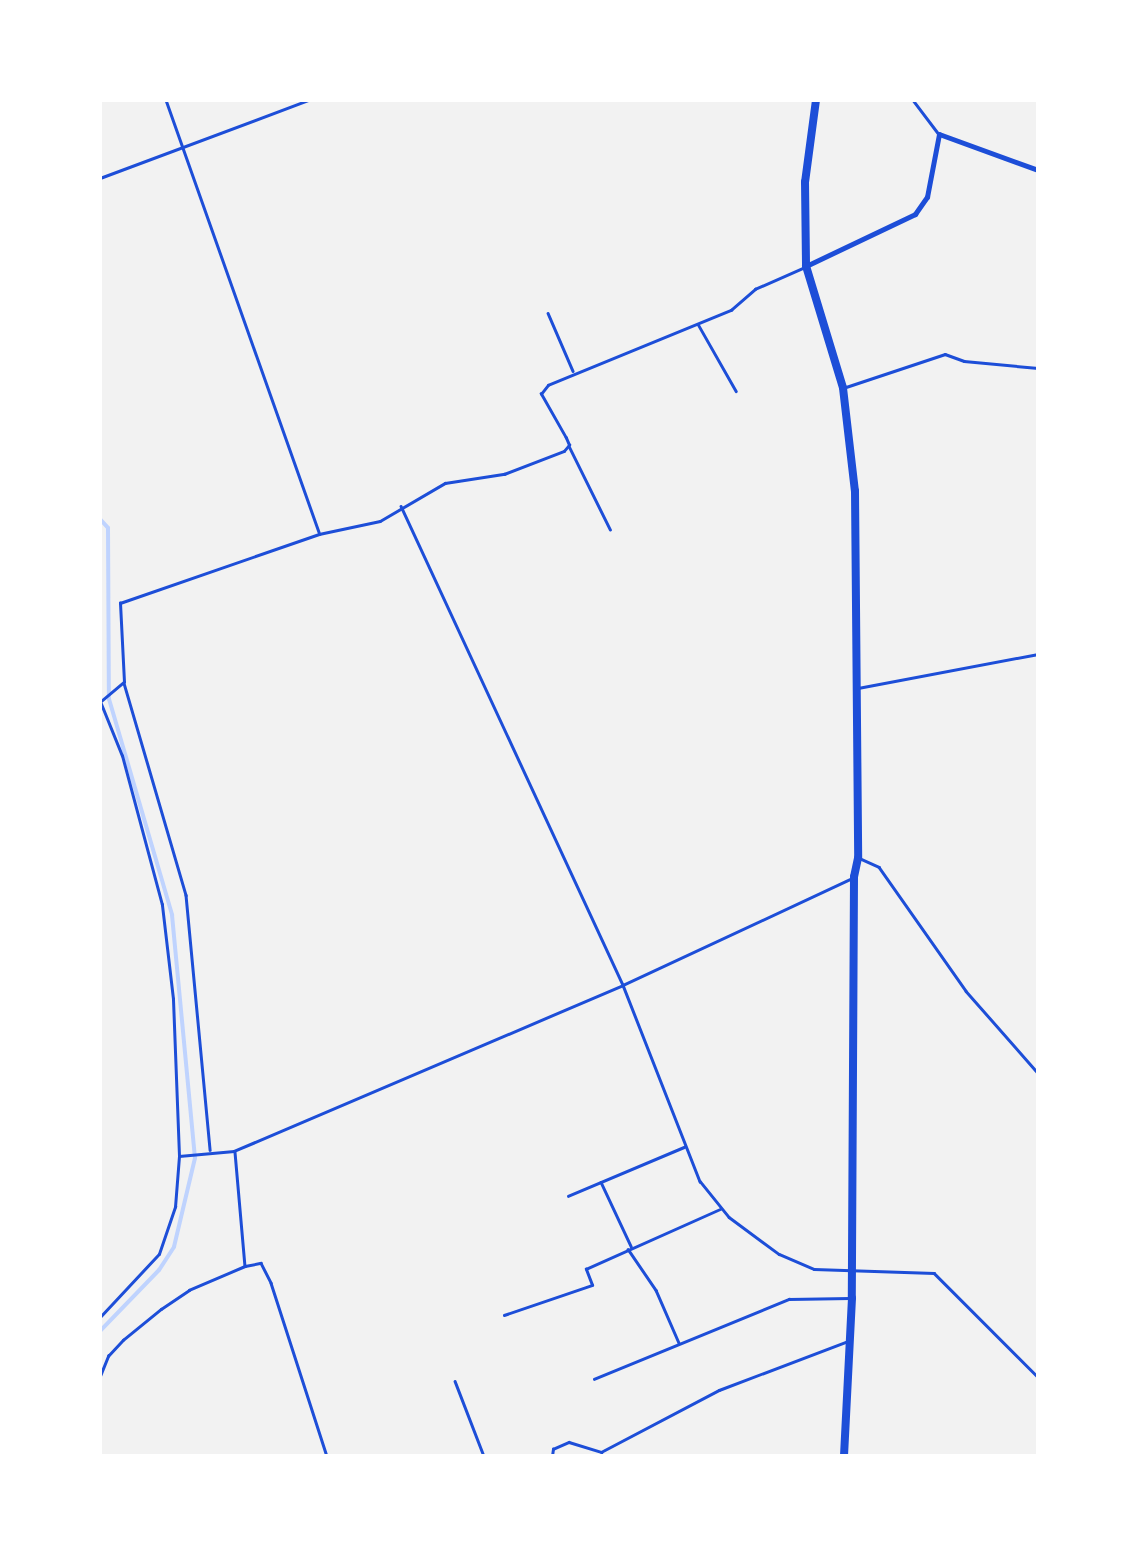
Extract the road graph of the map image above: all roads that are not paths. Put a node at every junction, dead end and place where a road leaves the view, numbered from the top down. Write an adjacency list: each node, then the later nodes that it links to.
1 (166, 100): 6 (lane)
2 (309, 100): 6 (lane)
3 (816, 100): 9 (main road)
4 (913, 100): 5 (lane)
5 (940, 134): 7 (street); 9 (street)
6 (180, 147): 8 (lane); 19 (lane)
7 (1038, 170)
8 (100, 178)
9 (806, 266): 11 (lane); 14 (main road)
10 (548, 313): 13 (lane)
11 (698, 322): 13 (lane); 15 (lane)
12 (1038, 368): 14 (lane)
13 (574, 372): 16 (lane)
14 (843, 388): 22 (main road)
15 (736, 391)
16 (568, 445): 17 (lane); 18 (lane)
17 (401, 506): 19 (lane); 26 (lane)
18 (610, 528)
19 (320, 534): 21 (lane)
20 (1038, 654): 22 (lane)
21 (123, 682): 23 (lane); 29 (lane)
22 (855, 688): 24 (main road)
23 (100, 702): 31 (lane)
24 (858, 858): 25 (main road); 27 (lane)
25 (854, 877): 26 (lane); 37 (main road)
26 (622, 985): 28 (lane); 30 (lane)
27 (1038, 1073)
28 (686, 1147): 32 (lane); 34 (lane)
29 (210, 1151): 30 (lane); 31 (lane)
30 (234, 1151): 36 (lane)
31 (180, 1156): 40 (lane)
32 (601, 1182): 33 (lane); 35 (lane)
33 (568, 1196)
34 (722, 1209): 35 (lane); 37 (lane)
35 (630, 1248): 39 (lane); 42 (lane)
36 (246, 1266): 43 (lane); 47 (lane)
37 (852, 1272): 38 (main road); 44 (lane)
38 (852, 1298): 41 (main road); 42 (lane)
39 (504, 1315)
40 (100, 1317)
41 (848, 1342): 49 (lane); 50 (main road)
42 (679, 1344): 45 (lane)
43 (100, 1376)
44 (1038, 1377)
45 (594, 1379)
46 (455, 1382): 48 (lane)
47 (327, 1456)
48 (484, 1456)
49 (552, 1456)
50 (844, 1456)

